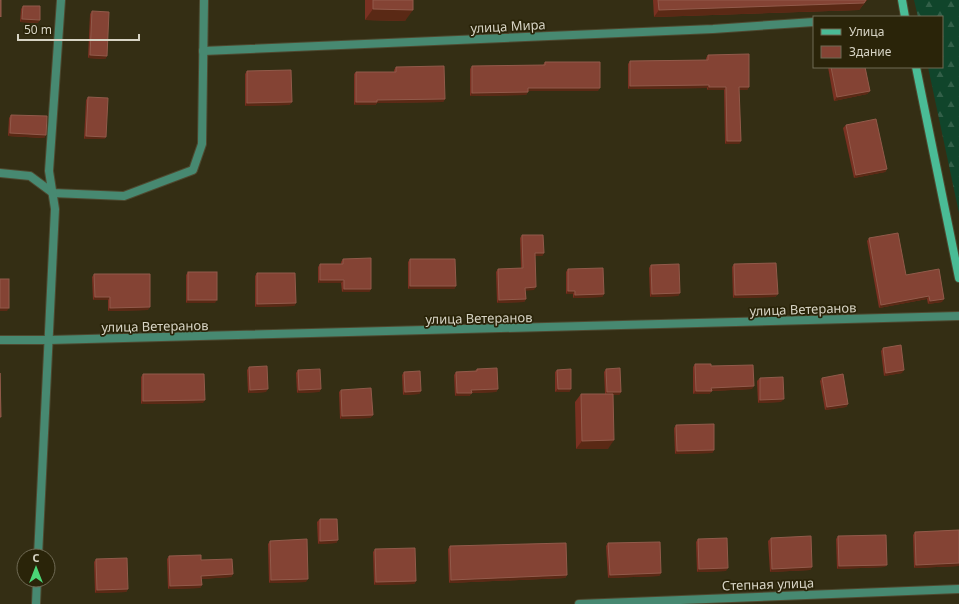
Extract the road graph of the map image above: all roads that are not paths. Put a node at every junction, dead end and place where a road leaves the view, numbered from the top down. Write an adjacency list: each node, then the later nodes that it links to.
1 (61, 0): 9 (street)
2 (204, 0): 6 (street)
3 (902, 0): 4 (main road)
4 (905, 16)
5 (813, 22): 6 (street, улица Мира)
6 (203, 51): 9 (street)
7 (916, 68): 10 (main road)
8 (0, 173): 9 (street)
9 (53, 193): 13 (street)
10 (959, 278)
11 (959, 316): 13 (street, улица Ветеранов)
12 (0, 340): 13 (street, улица Ветеранов)
13 (49, 340): 14 (street)
14 (38, 548)
15 (37, 588): 17 (street)
16 (959, 589): 18 (street, Степная улица)
17 (36, 604)
18 (579, 604)

